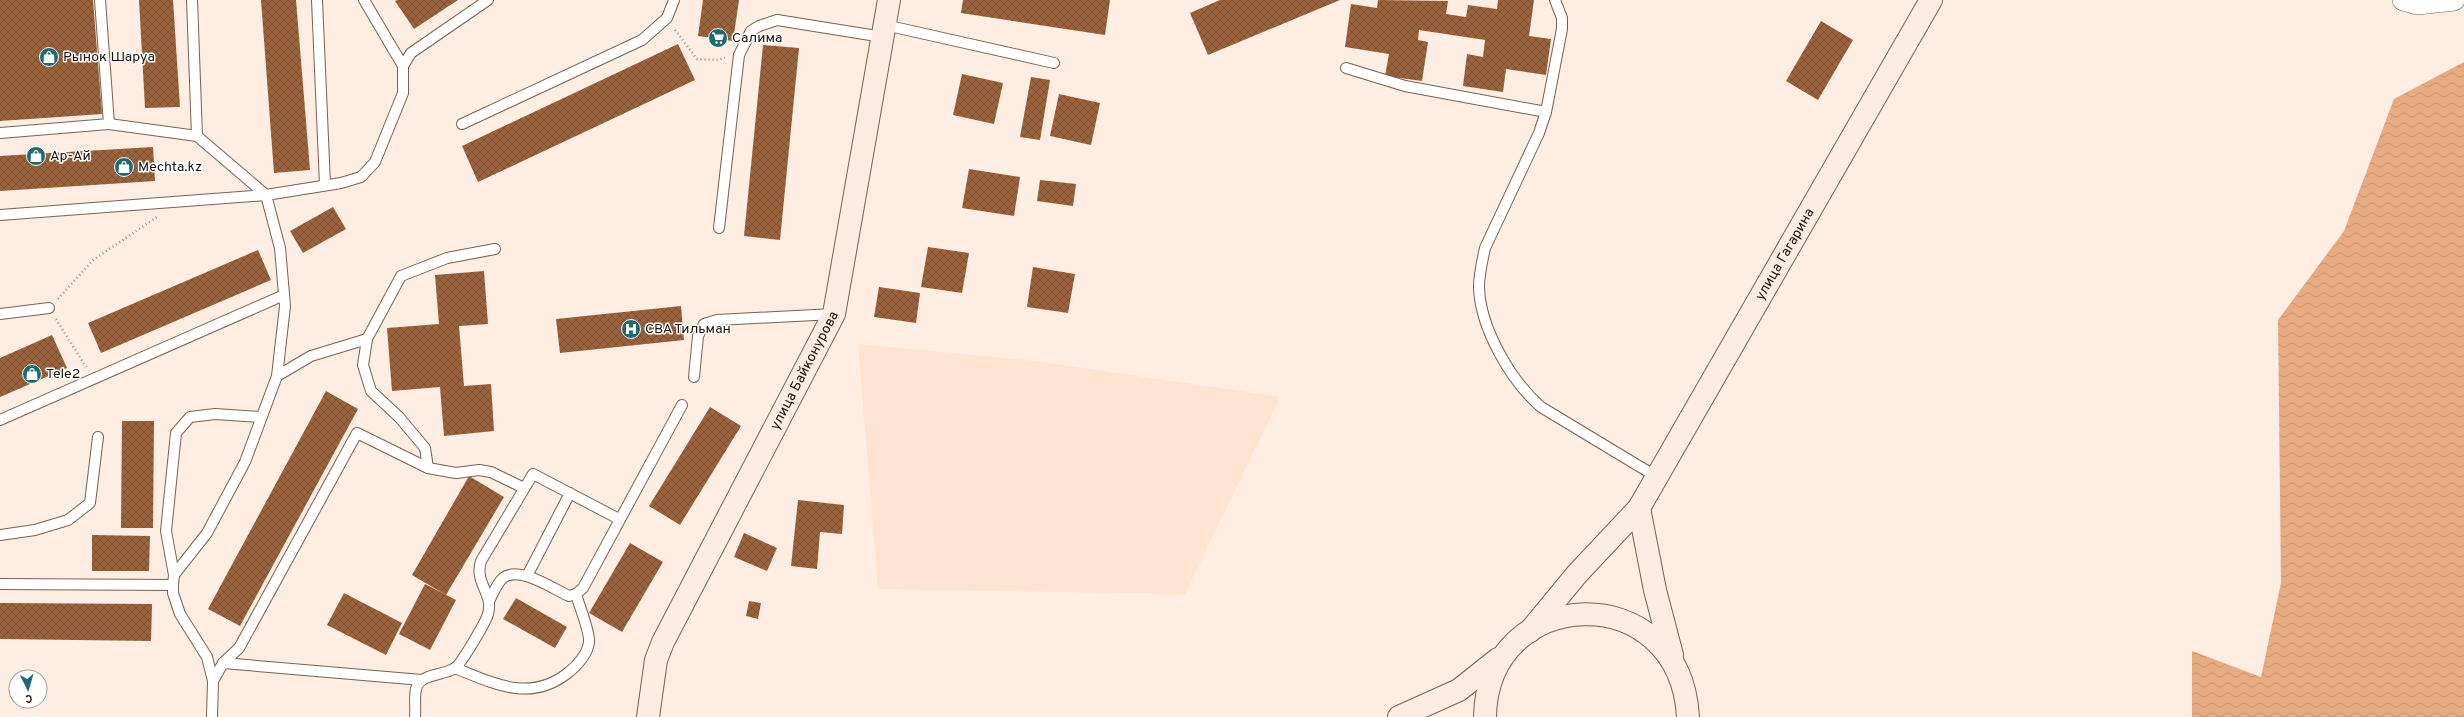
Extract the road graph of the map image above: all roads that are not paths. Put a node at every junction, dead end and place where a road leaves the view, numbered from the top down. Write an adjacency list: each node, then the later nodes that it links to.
1 (100, 0): 17 (lane)
2 (192, 0): 20 (lane)
3 (317, 0): 21 (lane)
4 (364, 0): 14 (lane)
5 (488, 0): 14 (lane)
6 (674, 0): 18 (lane)
7 (889, 0): 12 (main road, улица Байконурова)
8 (1555, 0): 16 (lane)
9 (1931, 0): 38 (main road, улица Гагарина)
10 (2403, 0): 11 (street)
11 (2454, 0)
12 (884, 31): 13 (lane); 24 (lane); 29 (main road, улица Байконурова)
13 (1054, 63)
14 (403, 66): 21 (lane)
15 (1346, 68): 16 (lane)
16 (1546, 112): 38 (lane)
17 (109, 124): 19 (lane); 20 (lane)
18 (462, 124)
19 (0, 133)
20 (197, 136): 22 (lane)
21 (325, 185): 22 (lane)
22 (266, 195): 23 (lane); 26 (lane)
23 (0, 215)
24 (719, 228)
25 (495, 249): 30 (lane)
26 (284, 295): 31 (lane); 35 (lane)
27 (49, 308): 28 (lane)
28 (0, 314)
29 (834, 314): 32 (lane); 59 (main road, улица Байконурова)
30 (367, 339): 31 (lane); 37 (lane)
31 (277, 376): 34 (lane)
32 (694, 377)
33 (682, 405): 42 (lane)
34 (261, 418): 44 (lane); 44 (lane)
35 (0, 420)
36 (98, 437): 43 (lane)
37 (428, 468): 39 (lane); 52 (lane)
38 (1657, 477): 41 (main road, улица Гагарина)
39 (524, 488): 40 (lane); 49 (lane)
40 (570, 493): 42 (lane); 45 (lane)
41 (1639, 508): 50 (main road, улица Гагарина); 54 (main road)
42 (619, 519): 48 (lane)
43 (0, 535)
44 (174, 575): 47 (lane)
45 (527, 576): 48 (lane); 49 (lane)
46 (0, 584): 47 (lane)
47 (173, 585): 56 (lane)
48 (576, 594): 53 (lane)
49 (489, 601): 53 (lane)
50 (1530, 631): 51 (main road); 54 (main road)
51 (1512, 646): 60 (main road); 61 (main road)
52 (223, 663): 55 (lane); 56 (lane)
53 (455, 668): 55 (lane)
54 (1679, 672): 62 (main road); 63 (main road)
55 (422, 680): 58 (lane)
56 (213, 681): 57 (lane)
57 (212, 717)
58 (415, 717)
59 (648, 717)
60 (1400, 717)
61 (1485, 717)
62 (1688, 717)
63 (1704, 717)

